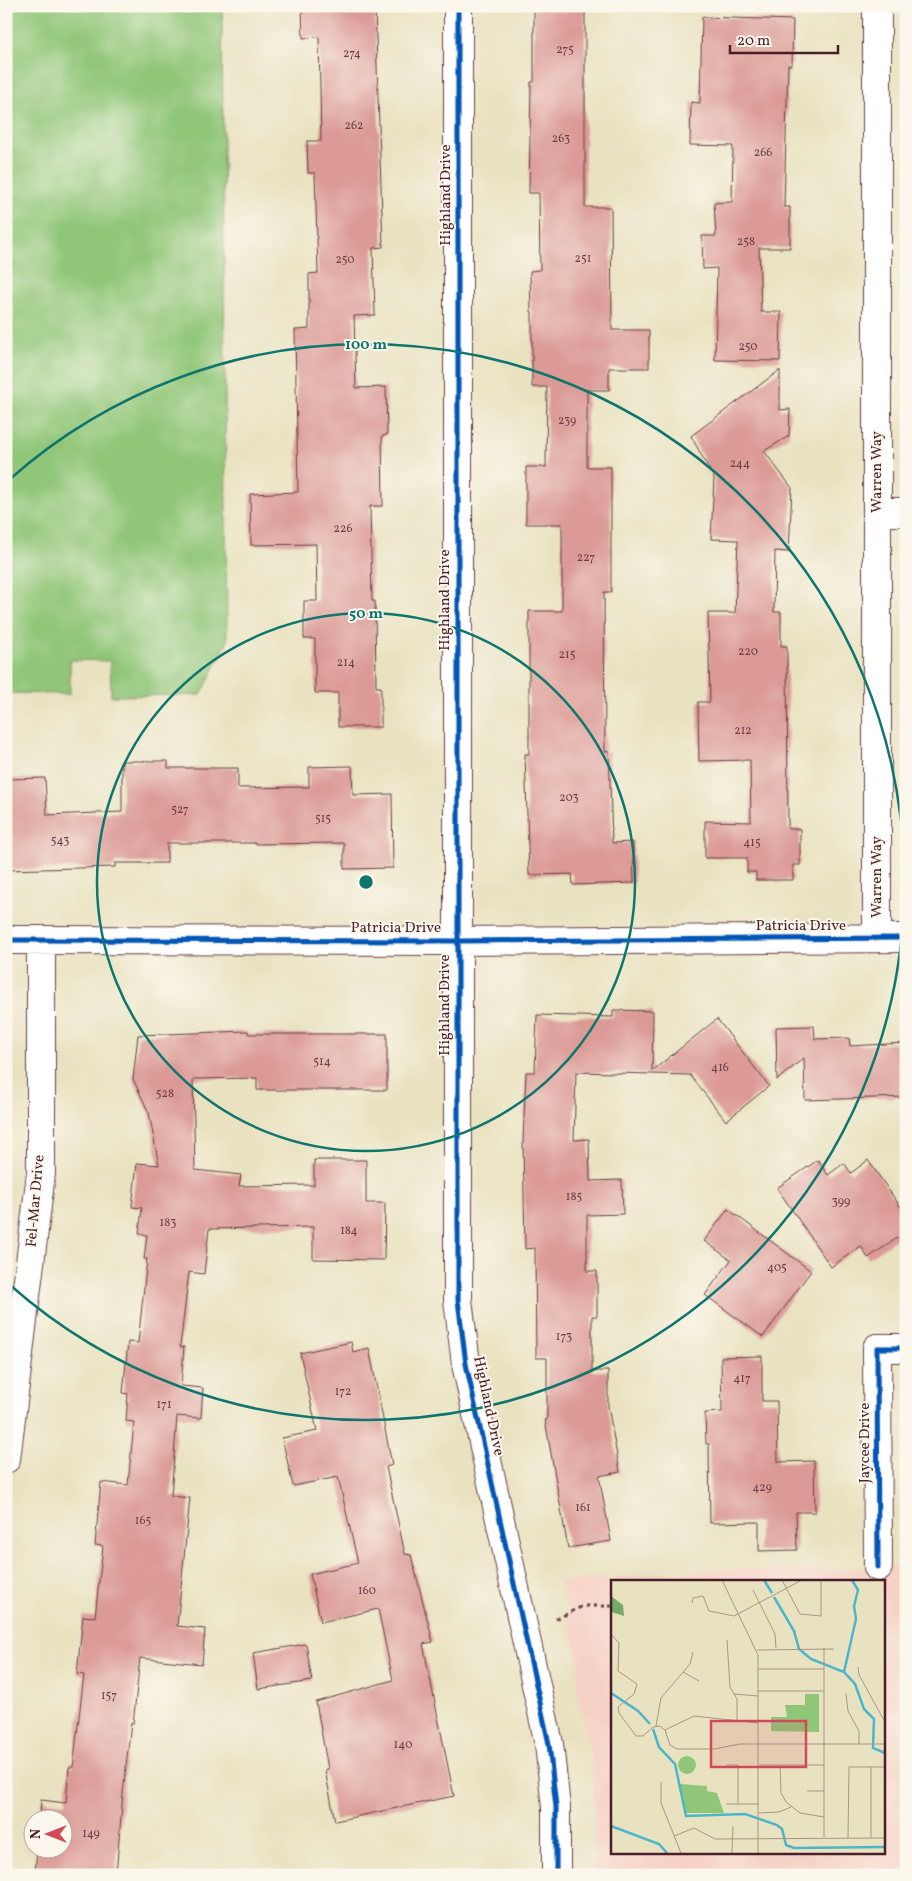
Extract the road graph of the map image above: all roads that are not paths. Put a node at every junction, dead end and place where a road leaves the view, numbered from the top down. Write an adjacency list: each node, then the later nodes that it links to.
1 (458, 6): 9 (street, Highland Drive)
2 (877, 6): 3 (street, Warren Way)
3 (877, 512): 4 (street); 5 (street, Warren Way)
4 (906, 512)
5 (877, 938): 6 (street, Patricia Drive); 9 (street, Patricia Drive)
6 (906, 938)
7 (6, 940): 8 (street, Patricia Drive)
8 (41, 940): 9 (street, Patricia Drive); 11 (street, Fel-Mar Drive)
9 (458, 941): 14 (street, Highland Drive)
10 (906, 1348): 13 (street, Jaycee Drive)
11 (12, 1358): 12 (street, Fel-Mar Drive)
12 (6, 1459)
13 (878, 1567)
14 (556, 1875)

